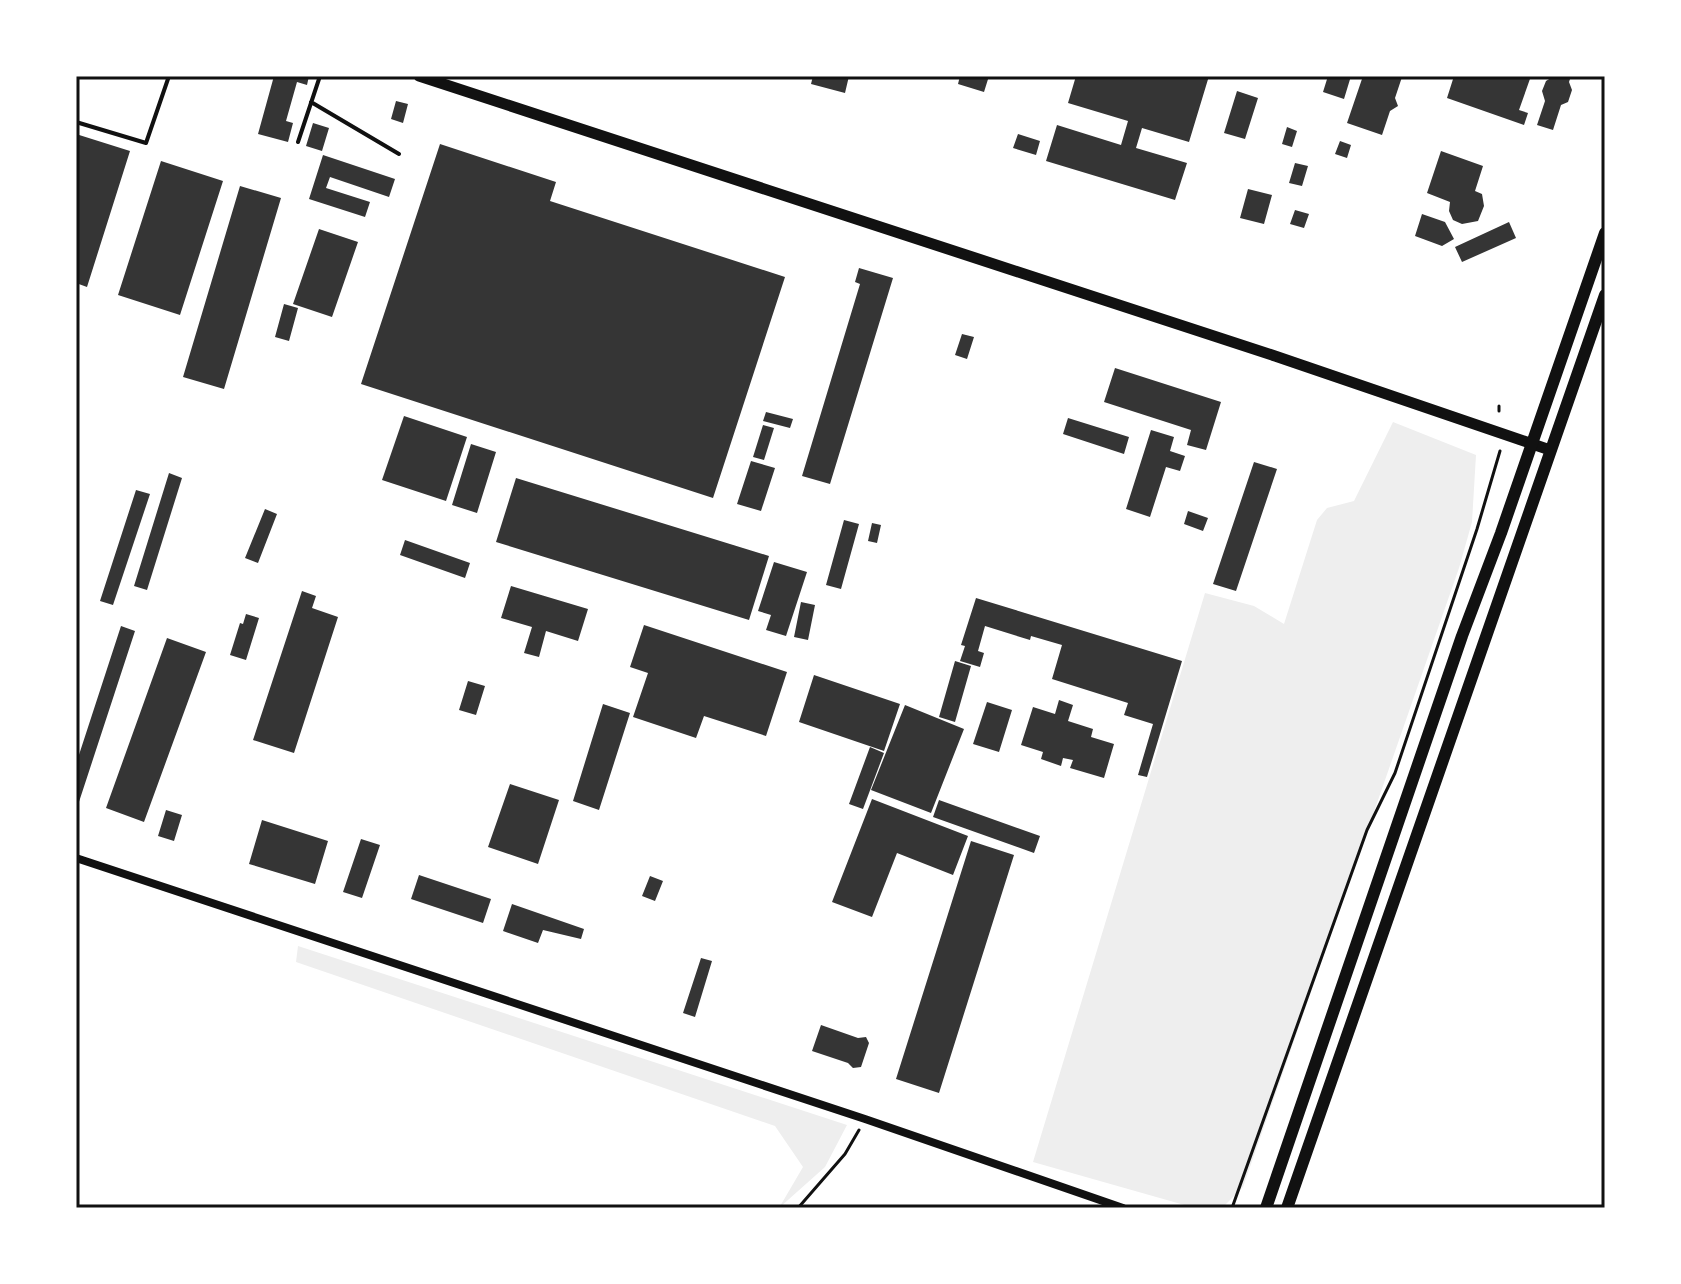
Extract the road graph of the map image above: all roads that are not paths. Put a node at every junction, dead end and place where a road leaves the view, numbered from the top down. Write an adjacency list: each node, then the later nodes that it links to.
1 (169, 76): 5 (lane)
2 (320, 76): 4 (lane)
3 (419, 76): 10 (street)
4 (311, 102): 6 (lane); 7 (lane)
5 (76, 122)
6 (298, 142)
7 (399, 154)
8 (1605, 233): 10 (main road)
9 (1605, 295): 11 (main road)
10 (1531, 444): 11 (street); 14 (main road)
11 (1550, 450): 15 (main road)
12 (76, 858): 13 (street)
13 (1123, 1208)
14 (1266, 1208)
15 (1287, 1208)

